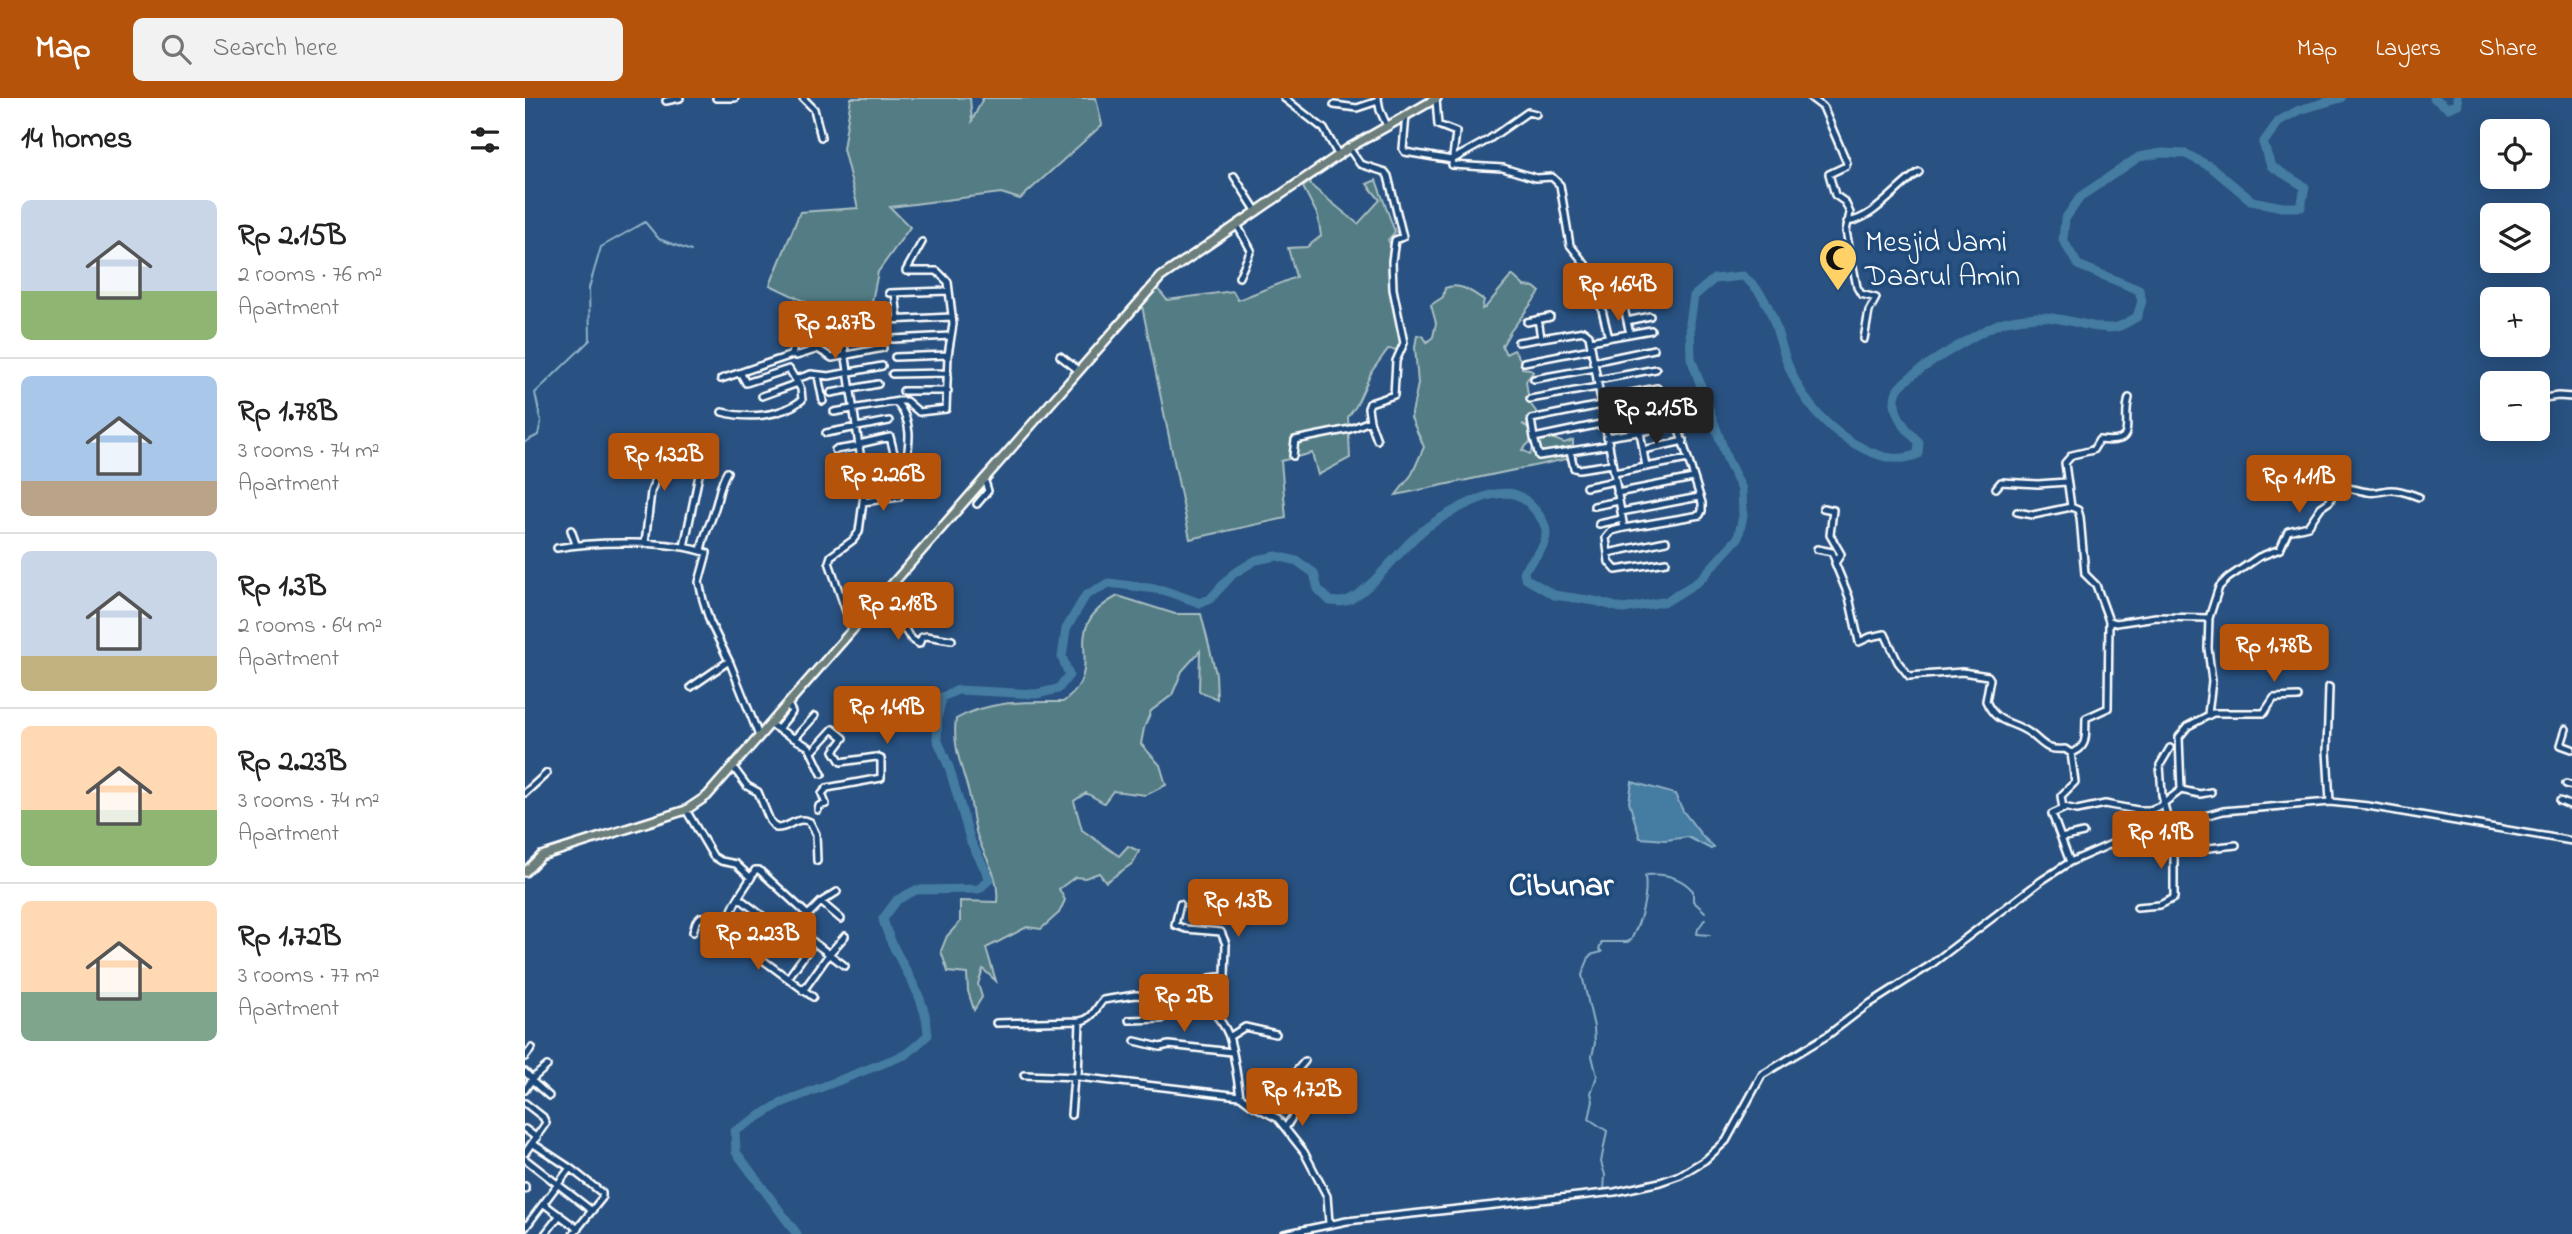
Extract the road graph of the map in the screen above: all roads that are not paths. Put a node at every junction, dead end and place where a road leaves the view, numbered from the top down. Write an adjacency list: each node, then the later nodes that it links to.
1 (680, 98): 9 (street)
2 (716, 98): 3 (street)
3 (735, 98)
4 (803, 98): 14 (street)
5 (1284, 98): 16 (street)
6 (1811, 98): 21 (street)
7 (1379, 99): 10 (street); 13 (street)
8 (1436, 99): 12 (main road); 17 (street)
9 (666, 100)
10 (1335, 105)
11 (1536, 114): 17 (street)
12 (1406, 115): 13 (main road); 17 (street)
13 (1387, 126): 15 (main road)
14 (821, 137)
15 (1349, 148): 16 (main road); 88 (street)
16 (1339, 156): 20 (main road)
17 (1452, 160): 25 (street)
18 (1919, 172): 21 (street)
19 (1234, 176): 20 (street)
20 (1257, 212): 22 (main road)
21 (1847, 222): 45 (street)
22 (1237, 225): 24 (street); 60 (main road)
23 (922, 242): 26 (street)
24 (1239, 277)
25 (1597, 286): 28 (street); 43 (street)
26 (948, 291): 31 (street); 33 (street)
27 (1647, 296): 28 (street)
28 (1623, 301): 36 (street)
29 (846, 310): 63 (street)
30 (1650, 316): 36 (street)
31 (952, 317): 33 (street); 40 (street)
32 (1550, 317): 34 (street)
33 (898, 319): 35 (street)
34 (1538, 319): 37 (street); 42 (street)
35 (888, 320)
36 (1627, 321): 39 (street)
37 (1527, 322)
38 (1651, 330): 39 (street)
39 (1630, 334): 43 (street)
40 (951, 336): 44 (street); 52 (street)
41 (843, 337): 51 (street)
42 (1541, 338): 46 (street); 47 (street)
43 (1609, 338): 46 (street)
44 (893, 339)
45 (1864, 339)
46 (1590, 341): 49 (street)
47 (1518, 342)
48 (883, 348): 51 (street)
49 (1591, 349): 56 (street); 57 (street)
50 (1654, 349): 57 (street)
51 (846, 355): 53 (street); 61 (street)
52 (948, 355): 55 (street); 62 (street)
53 (796, 356)
54 (1060, 356): 60 (street)
55 (895, 357)
56 (1524, 362)
57 (1594, 365): 67 (street); 70 (street)
58 (882, 366): 61 (street)
59 (1656, 369): 70 (street)
60 (1078, 370): 117 (main road)
61 (849, 372): 65 (street); 71 (street)
62 (948, 373): 64 (street); 73 (street)
63 (740, 374): 66 (street); 68 (street)
64 (892, 374)
65 (818, 376): 68 (street); 80 (street)
66 (721, 379)
67 (1534, 379)
68 (797, 381): 75 (street); 85 (street)
69 (878, 384): 71 (street)
70 (1597, 384): 79 (street); 82 (street)
71 (851, 390): 74 (street); 84 (street)
72 (902, 391): 73 (street)
73 (948, 391): 81 (street)
74 (831, 393)
75 (762, 396)
76 (2550, 397): 77 (street)
77 (2572, 397)
78 (2129, 398): 120 (street)
79 (1530, 399)
80 (823, 401)
81 (900, 401): 84 (street); 109 (street)
82 (1601, 402): 83 (street); 89 (street); 96 (street)
83 (1663, 406): 89 (street); 92 (street)
84 (853, 409): 86 (street); 91 (street)
85 (722, 412)
86 (834, 412)
87 (889, 421): 90 (street)
88 (1370, 421): 98 (street); 107 (street)
89 (1604, 421): 95 (street); 96 (street)
90 (876, 423): 91 (street); 97 (street)
91 (856, 426): 94 (street); 100 (street)
92 (1676, 426): 93 (street); 99 (street)
93 (1640, 432): 95 (street); 103 (street)
94 (826, 433)
95 (1607, 437): 101 (street)
96 (1534, 438): 104 (street)
97 (879, 440): 100 (street); 106 (street)
98 (1377, 440)
99 (1684, 442): 103 (street); 108 (street)
100 (859, 445): 102 (street); 111 (street)
101 (1609, 445): 104 (street); 110 (street)
102 (835, 450)
103 (1643, 450): 112 (street)
104 (1570, 451): 110 (street)
105 (703, 456): 142 (street)
106 (895, 456): 109 (street); 111 (street)
107 (1293, 456)
108 (1688, 459): 112 (street); 118 (street)
109 (907, 460): 121 (street)
110 (1612, 464): 116 (street)
111 (863, 465): 114 (street); 121 (street)
112 (1646, 467): 116 (street)
113 (658, 470): 140 (street)
114 (837, 471)
115 (727, 472): 145 (street)
116 (1613, 473): 119 (street)
117 (984, 478): 130 (street); 149 (main road)
118 (1693, 478): 124 (street); 125 (street)
119 (1615, 481): 122 (street); 124 (street)
120 (2066, 481): 123 (street); 132 (street)
121 (865, 483): 129 (street)
122 (1586, 487)
123 (1996, 488)
124 (1617, 493): 128 (street)
125 (1699, 497): 135 (street); 137 (street)
126 (2419, 497): 150 (street)
127 (899, 498): 129 (street)
128 (1619, 500): 131 (street); 135 (street)
129 (863, 502): 152 (street)
130 (977, 504)
131 (1594, 506)
132 (2071, 507): 134 (street); 151 (street)
133 (1823, 508): 147 (street)
134 (2017, 512)
135 (1621, 515): 136 (street); 137 (street)
136 (1599, 524)
137 (1623, 528): 146 (street)
138 (571, 530): 141 (street)
139 (1666, 541): 146 (street)
140 (645, 543): 141 (street); 142 (street)
141 (576, 544): 143 (street)
142 (684, 547): 145 (street)
143 (557, 548)
144 (1817, 549): 147 (street)
145 (701, 551): 154 (street)
146 (1608, 553): 148 (street)
147 (1835, 560): 167 (street)
148 (1666, 562)
149 (894, 581): 152 (main road); 153 (street)
150 (2210, 618): 151 (street); 158 (street)
151 (2109, 621): 167 (street)
152 (852, 629): 160 (main road)
153 (951, 640)
154 (729, 661): 155 (street); 162 (street)
155 (691, 687)
156 (2329, 687): 175 (street)
157 (2298, 697): 158 (street)
158 (2209, 714): 171 (street)
159 (815, 716): 163 (street)
160 (775, 727): 162 (main road); 163 (street)
161 (2566, 729): 165 (street)
162 (759, 736): 168 (main road)
163 (796, 738): 166 (street)
164 (2170, 748): 176 (street)
165 (2572, 749)
166 (812, 752): 170 (street); 180 (street)
167 (2071, 753): 178 (street)
168 (733, 767): 179 (main road); 187 (street)
169 (547, 773): 173 (street)
170 (822, 774)
171 (2181, 790): 172 (street); 176 (street)
172 (2211, 792)
173 (525, 793)
174 (2560, 801): 177 (street)
175 (2330, 802): 181 (street); 185 (street)
176 (2164, 805): 178 (street); 182 (street)
177 (2572, 806)
178 (2064, 807): 184 (street)
179 (686, 810): 189 (main road); 190 (street)
180 (818, 810)
181 (2195, 819): 182 (street); 186 (street)
182 (2171, 825): 188 (street); 195 (street)
183 (2083, 833): 184 (street)
184 (2061, 838): 188 (street)
185 (2572, 841)
186 (2236, 845)
187 (817, 862)
188 (2070, 862): 242 (street)
189 (525, 872)
190 (751, 878): 192 (street); 196 (street)
191 (837, 892): 193 (street)
192 (739, 898): 198 (street); 199 (street)
193 (821, 902): 196 (street); 197 (street)
194 (1180, 904): 211 (street)
195 (2137, 907)
196 (808, 915): 204 (street)
197 (841, 919)
198 (728, 921): 200 (street); 207 (street)
199 (773, 924)
200 (693, 932)
201 (800, 932): 203 (street)
202 (845, 936): 205 (street)
203 (814, 942): 205 (street); 207 (street)
204 (783, 946)
205 (830, 953): 206 (street); 208 (street)
206 (845, 966)
207 (787, 978): 208 (street)
208 (803, 991): 209 (street)
209 (813, 997)
210 (1170, 997): 211 (street); 212 (street); 213 (street)
211 (1208, 998): 216 (street)
212 (1129, 1020)
213 (1080, 1021): 214 (street); 225 (street)
214 (996, 1023)
215 (1276, 1034): 216 (street)
216 (1229, 1037): 219 (street)
217 (1135, 1041): 219 (street)
218 (532, 1048): 220 (street)
219 (1232, 1052): 229 (street)
220 (525, 1056)
221 (1305, 1060): 232 (street)
222 (547, 1066): 226 (street)
223 (525, 1072): 226 (street)
224 (1024, 1075): 225 (street)
225 (1076, 1077): 229 (street); 231 (street)
226 (532, 1080): 227 (street); 228 (street)
227 (525, 1090)
228 (549, 1096)
229 (1240, 1096): 232 (street)
230 (525, 1103): 234 (street)
231 (1071, 1115)
232 (1286, 1127): 242 (street)
233 (525, 1131): 234 (street)
234 (535, 1141): 235 (street); 237 (street)
235 (525, 1153)
236 (525, 1159): 238 (street)
237 (570, 1168): 238 (street); 240 (street)
238 (558, 1185): 239 (street); 240 (street)
239 (544, 1204): 241 (street); 243 (street)
240 (592, 1211): 244 (street)
241 (560, 1215): 244 (street); 245 (street)
242 (1329, 1223): 246 (street)
243 (525, 1228)
244 (575, 1231)
245 (545, 1234)
246 (1284, 1234)

